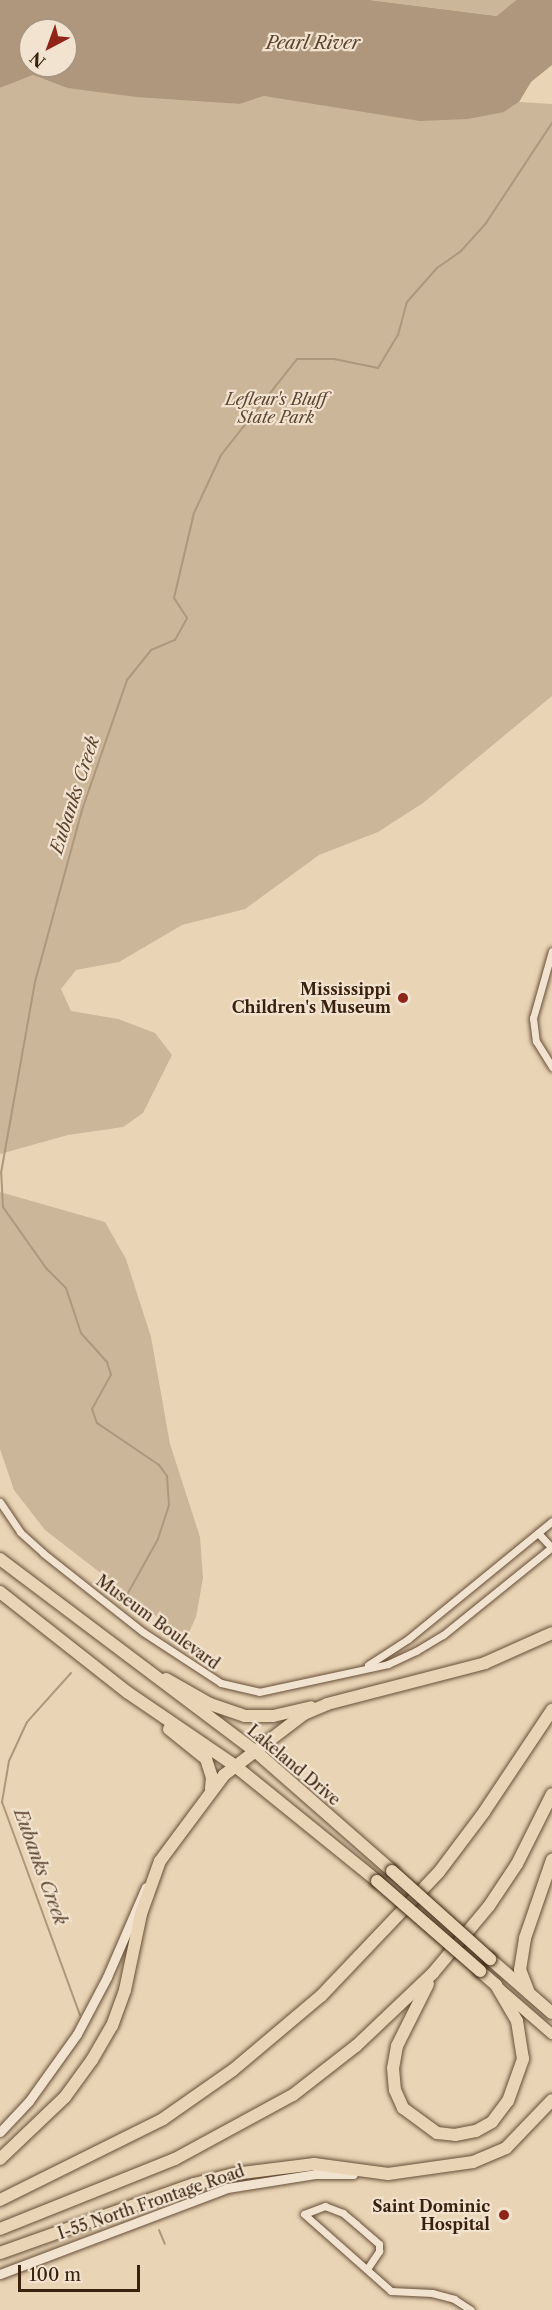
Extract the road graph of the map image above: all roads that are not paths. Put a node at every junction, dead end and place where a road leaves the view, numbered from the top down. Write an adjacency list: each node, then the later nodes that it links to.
1 (552, 951): 2 (street)
2 (552, 1067)
3 (0, 1502): 11 (street, Museum Boulevard)
4 (552, 1521): 5 (street, Museum Boulevard)
5 (538, 1533): 6 (street); 11 (street, Museum Boulevard)
6 (552, 1547): 11 (street, Museum Boulevard)
7 (0, 1559): 10 (highway, Lakeland Drive)
8 (0, 1592): 12 (highway)
9 (552, 1634): 13 (highway)
10 (133, 1662): 13 (highway); 15 (highway, Lakeland Drive)
11 (367, 1666)
12 (127, 1692): 16 (highway); 17 (highway)
13 (327, 1704): 15 (highway)
14 (552, 1710): 30 (highway)
15 (255, 1751): 16 (highway); 23 (highway, Lakeland Drive, bridge)
16 (234, 1765): 17 (highway); 22 (highway, bridge)
17 (211, 1789): 20 (highway)
18 (552, 1794): 21 (highway)
19 (552, 1860): 23 (highway)
20 (160, 1861): 27 (street); 28 (highway)
21 (433, 1973): 22 (highway); 31 (highway)
22 (496, 1985): 25 (main road)
23 (529, 1993): 24 (highway, Lakeland Drive)
24 (552, 2013)
25 (552, 2034)
26 (552, 2100): 29 (highway)
27 (0, 2132)
28 (0, 2159)
29 (388, 2174): 32 (highway); 34 (street, I-55 North Frontage Road)
30 (0, 2200)
31 (0, 2229)
32 (0, 2253)
33 (367, 2269): 33 (street); 35 (street)
34 (0, 2274)
35 (471, 2310)

